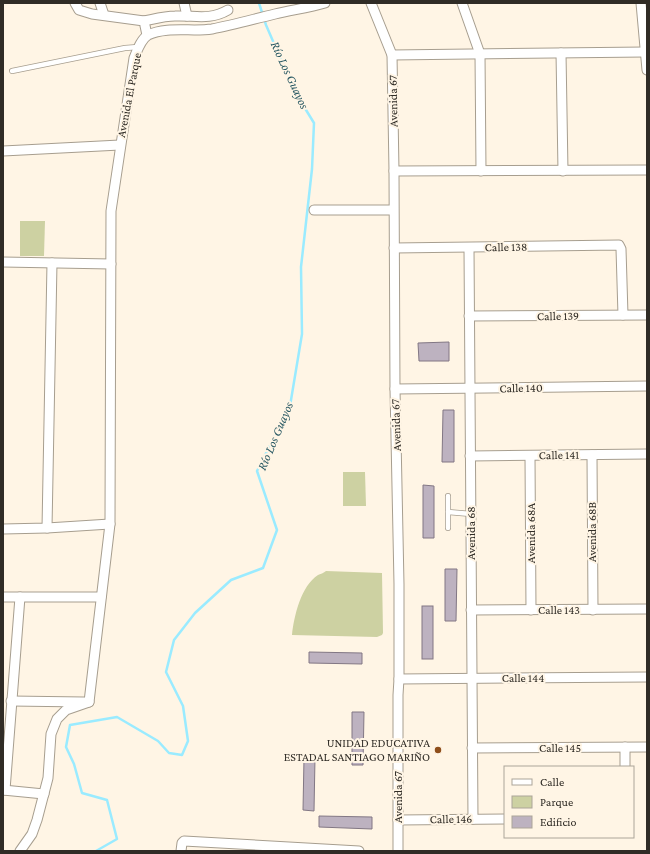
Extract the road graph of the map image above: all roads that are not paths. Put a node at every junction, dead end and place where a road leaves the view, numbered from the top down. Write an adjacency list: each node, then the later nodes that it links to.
1 (75, 3): 9 (street)
2 (100, 3): 9 (street)
3 (184, 3): 10 (street)
4 (325, 3): 12 (street)
5 (371, 3): 17 (street, Avenida 67)
6 (462, 3): 16 (street)
7 (641, 3): 14 (street)
8 (228, 10): 10 (street)
9 (104, 16): 11 (street)
10 (187, 16): 11 (street)
11 (144, 21): 12 (street)
12 (147, 36): 13 (street, Avenida El Parque)
13 (138, 47): 19 (lane); 20 (street, Avenida El Parque)
14 (645, 52): 15 (street); 18 (street)
15 (561, 53): 16 (street); 22 (street)
16 (480, 54): 17 (street); 25 (street)
17 (392, 55): 24 (street, Avenida 67)
18 (647, 70)
19 (12, 71)
20 (120, 145): 21 (street); 32 (street, Avenida El Parque)
21 (3, 151)
22 (564, 170): 23 (street); 25 (street)
23 (647, 170)
24 (394, 171): 25 (street); 27 (street, Avenida 67)
25 (481, 171)
26 (314, 210): 27 (street)
27 (394, 210): 28 (street, Avenida 67)
28 (394, 248): 29 (street, Calle 138); 38 (street, Avenida 67)
29 (469, 248): 33 (street, Calle 138); 35 (street, Avenida 68)
30 (3, 262): 31 (street)
31 (52, 262): 32 (street); 47 (street)
32 (111, 264): 46 (street, Avenida El Parque)
33 (623, 315): 34 (street, Calle 139); 35 (street, Calle 139)
34 (647, 315)
35 (469, 316): 37 (street, Avenida 68)
36 (647, 386): 37 (street, Calle 140)
37 (470, 388): 38 (street, Calle 140); 41 (street, Avenida 68)
38 (395, 389): 59 (street, Avenida 67)
39 (647, 454): 40 (street, Calle 141)
40 (592, 455): 42 (street, Calle 141); 56 (street, Avenida 68B)
41 (470, 456): 42 (street, Calle 141); 45 (street, Avenida 68)
42 (530, 456): 55 (street, Avenida 68A)
43 (448, 496): 44 (lane)
44 (448, 512): 45 (lane); 48 (lane)
45 (471, 514): 54 (street, Avenida 68)
46 (110, 524): 47 (street); 52 (street, Avenida El Parque)
47 (47, 528): 49 (street)
48 (448, 528)
49 (3, 529)
50 (3, 597): 51 (street)
51 (20, 597): 52 (street); 60 (street)
52 (101, 597): 61 (street, Avenida El Parque)
53 (647, 609): 56 (street, Calle 143)
54 (471, 610): 55 (street, Calle 143); 58 (street, Avenida 68)
55 (531, 610): 56 (street, Calle 143)
56 (593, 610)
57 (647, 677): 58 (street, Calle 144)
58 (472, 678): 59 (street, Calle 144); 64 (street, Avenida 68)
59 (399, 679): 70 (street, Avenida 67)
60 (11, 701): 61 (street); 66 (street)
61 (89, 702): 67 (street)
62 (625, 747): 63 (street, Calle 145); 64 (street, Calle 145); 65 (street)
63 (647, 747)
64 (472, 748): 68 (street, Avenida 68)
65 (625, 766)
66 (4, 790): 67 (street)
67 (44, 794): 73 (street)
68 (473, 819): 69 (street, Calle 146); 70 (street, Calle 146)
69 (504, 819)
70 (398, 820): 76 (street, Avenida 67)
71 (260, 848): 72 (street); 74 (street)
72 (333, 850): 75 (street)
73 (20, 851)
74 (181, 851)
75 (359, 851)
76 (398, 851)

